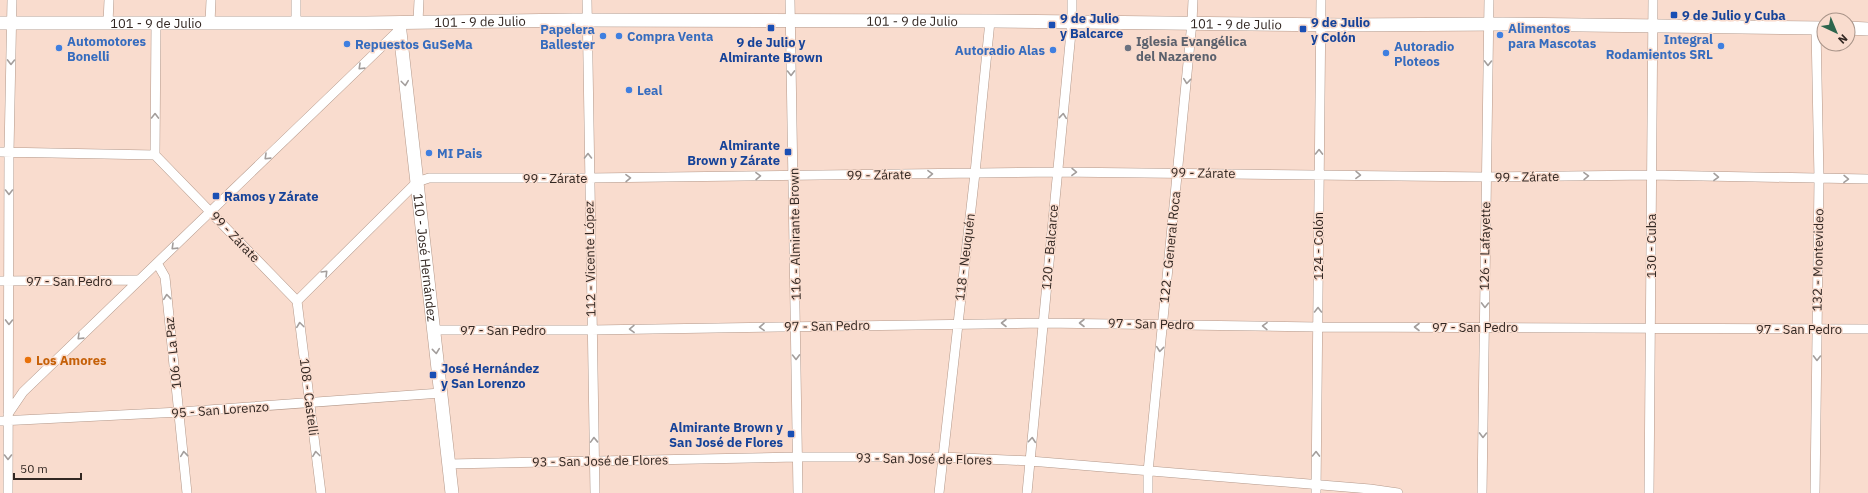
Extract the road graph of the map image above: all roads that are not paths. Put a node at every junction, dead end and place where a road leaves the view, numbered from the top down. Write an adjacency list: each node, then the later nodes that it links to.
1 (12, 0): 19 (street)
2 (109, 0): 20 (street)
3 (211, 0): 22 (street)
4 (296, 0): 23 (street)
5 (419, 0): 16 (street)
6 (587, 0): 13 (street, 112 - Vicente López)
7 (790, 0): 14 (street, 116 - Almirante Brown)
8 (1072, 0): 17 (street, 120 - Balcarce)
9 (1192, 0): 18 (street, 122 - General Roca)
10 (1321, 0): 24 (street, 124 - Colón)
11 (1489, 0): 25 (street, 126 - Lafayette)
12 (1653, 0): 27 (street, 130 - Cuba)
13 (587, 20): 14 (street, 101 - 9 de Julio); 16 (street, 101 - 9 de Julio); 41 (street, 112 - Vicente López, one-way to 13)
14 (790, 20): 15 (street, 101 - 9 de Julio); 39 (street, 116 - Almirante Brown, one-way to 39)
15 (990, 21): 17 (street, 101 - 9 de Julio); 35 (street, 118 - Neuquén)
16 (418, 22): 26 (street, 101 - 9 de Julio)
17 (1072, 22): 18 (street, 101 - 9 de Julio); 34 (street, 120 - Balcarce, one-way to 17)
18 (1192, 22): 24 (street, 101 - 9 de Julio); 36 (street, 122 - General Roca, one-way to 36)
19 (6, 23): 20 (street, 101 - 9 de Julio); 32 (street, one-way to 32)
20 (108, 23): 21 (street, 101 - 9 de Julio)
21 (156, 23): 22 (street, 101 - 9 de Julio); 33 (street, one-way to 21)
22 (210, 23): 23 (street, 101 - 9 de Julio)
23 (296, 23): 26 (street, 101 - 9 de Julio)
24 (1321, 24): 25 (street, 101 - 9 de Julio); 37 (street, 124 - Colón, one-way to 24)
25 (1488, 24): 27 (street, 101 - 9 de Julio); 40 (street, 126 - Lafayette, one-way to 40)
26 (399, 26): 44 (street, 110 - José Hernández, one-way to 44); 45 (street, one-way to 45)
27 (1652, 26): 28 (street, 101 - 9 de Julio); 38 (street, 130 - Cuba)
28 (1816, 28)
29 (1856, 28): 30 (street)
30 (1868, 29)
31 (1820, 52): 42 (street, 132 - Montevideo)
32 (4, 152): 33 (street); 48 (street, one-way to 48)
33 (155, 155): 45 (street, 99 - Zárate)
34 (1057, 172): 35 (street, 99 - Zárate); 36 (street, 99 - Zárate, one-way to 36); 50 (street, 120 - Balcarce)
35 (975, 173): 39 (street, 99 - Zárate, one-way to 35); 51 (street, 118 - Neuquén)
36 (1178, 173): 37 (street, 99 - Zárate); 52 (street, 122 - General Roca)
37 (1319, 174): 40 (street, 99 - Zárate, one-way to 40); 54 (street, 124 - Colón, one-way to 37)
38 (1651, 175): 40 (street, 99 - Zárate, one-way to 38); 42 (street, 99 - Zárate, one-way to 42); 56 (street, 130 - Cuba)
39 (794, 176): 41 (street, 99 - Zárate, one-way to 39); 53 (street, 116 - Almirante Brown)
40 (1486, 177): 55 (street, 126 - Lafayette, one-way to 55)
41 (589, 178): 44 (street, 99 - Zárate); 60 (street, 112 - Vicente López)
42 (1819, 179): 43 (street, 99 - Zárate, one-way to 43); 57 (street, 132 - Montevideo)
43 (1868, 179)
44 (417, 182): 49 (street, one-way to 44); 59 (street, 110 - José Hernández)
45 (211, 211): 46 (street, one-way to 46); 49 (street, 99 - Zárate)
46 (157, 263): 47 (street); 63 (street, 106 - La Paz, one-way to 46)
47 (137, 280): 48 (street, 97 - San Pedro); 64 (street, one-way to 64)
48 (5, 281): 64 (street, one-way to 64)
49 (297, 301): 62 (street, 108 - Castelli, one-way to 49)
50 (1043, 323): 51 (street, 97 - San Pedro, one-way to 51); 52 (street, 97 - San Pedro, one-way to 50); 68 (street, 120 - Balcarce, one-way to 50)
51 (957, 324): 53 (street, 97 - San Pedro); 66 (street, 118 - Neuquén)
52 (1163, 324): 54 (street, 97 - San Pedro, one-way to 52); 70 (street, 122 - General Roca, one-way to 70)
53 (796, 326): 60 (street, 97 - San Pedro, one-way to 60); 65 (street, 116 - Almirante Brown, one-way to 65)
54 (1318, 327): 55 (street, 97 - San Pedro, one-way to 54); 71 (street, 124 - Colón, one-way to 54)
55 (1484, 327): 56 (street, 97 - San Pedro); 82 (street, 126 - Lafayette, one-way to 82)
56 (1650, 328): 57 (street, 97 - San Pedro); 83 (street, 130 - Cuba)
57 (1817, 329): 58 (street, 97 - San Pedro); 84 (street, 132 - Montevideo, one-way to 84)
58 (1868, 329)
59 (434, 330): 60 (street, 97 - San Pedro); 61 (street, 110 - José Hernández, one-way to 61)
60 (591, 330): 67 (street, 112 - Vicente López, one-way to 60)
61 (441, 394): 62 (street, 95 - San Lorenzo); 69 (street, 110 - José Hernández)
62 (311, 404): 63 (street, 95 - San Lorenzo); 74 (street, 108 - Castelli, one-way to 62)
63 (180, 412): 64 (street, 95 - San Lorenzo); 73 (street, 106 - La Paz, one-way to 63)
64 (5, 419): 72 (street, one-way to 72)
65 (798, 457): 66 (street, 93 - San José de Flores); 67 (street, 93 - San José de Flores); 77 (street, 116 - Almirante Brown)
66 (942, 457): 68 (street, 93 - San José de Flores); 78 (street, 118 - Neuquén)
67 (595, 461): 69 (street, 93 - San José de Flores); 76 (street, 112 - Vicente López)
68 (1030, 461): 70 (street, 93 - San José de Flores); 79 (street, 120 - Balcarce)
69 (449, 464): 75 (street, 110 - José Hernández)
70 (1148, 472): 71 (street, 93 - San José de Flores); 80 (street, 122 - General Roca)
71 (1316, 489): 81 (street, 93 - San José de Flores)
72 (8, 493)
73 (188, 493)
74 (321, 493)
75 (452, 493)
76 (595, 493)
77 (798, 493)
78 (938, 493)
79 (1027, 493)
80 (1148, 493)
81 (1398, 493)
82 (1482, 493)
83 (1649, 493)
84 (1815, 493)

